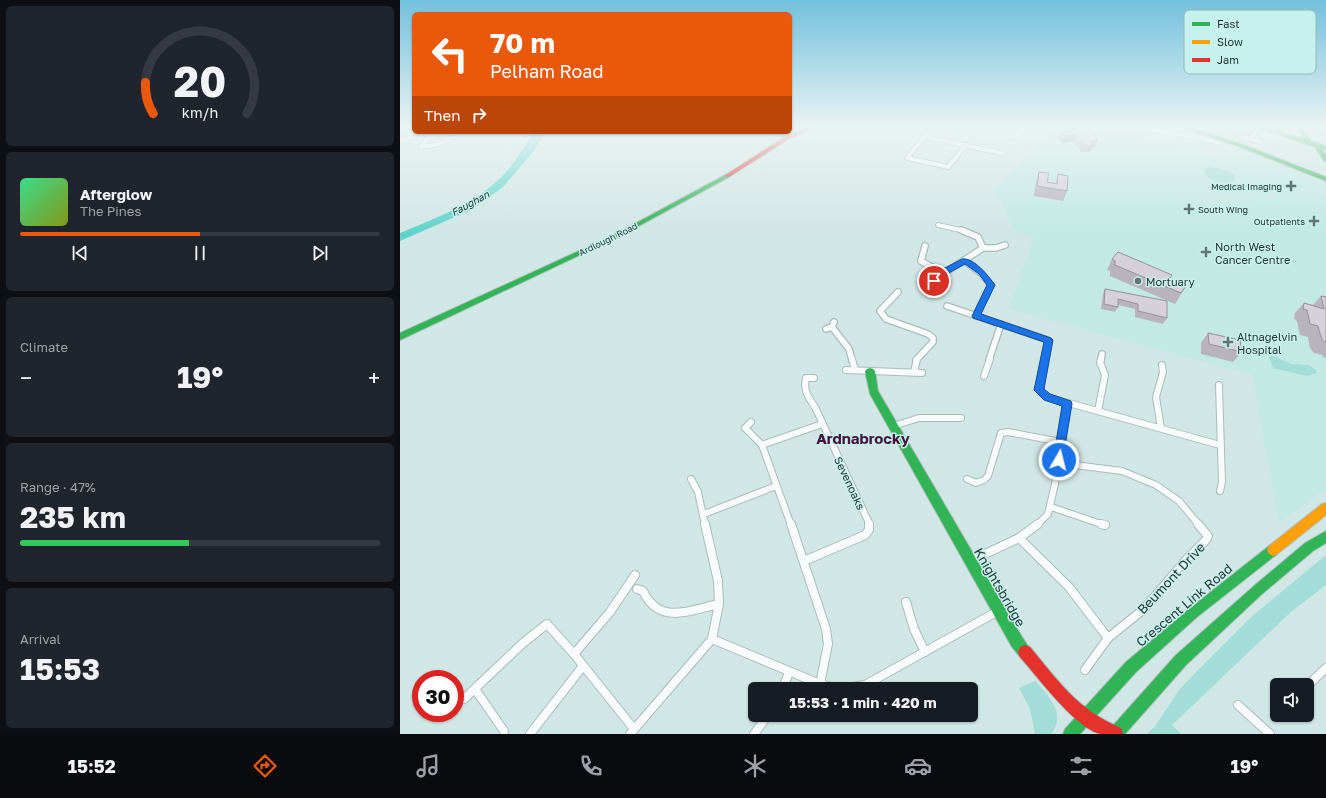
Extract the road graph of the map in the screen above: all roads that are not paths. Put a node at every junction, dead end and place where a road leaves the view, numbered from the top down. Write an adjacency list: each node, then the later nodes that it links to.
1 (750, 162): 18 (main road, Ardlough Road)
2 (926, 162): 3 (street)
3 (953, 162)
4 (1283, 162): 5 (main road)
5 (1326, 179)
6 (938, 225): 9 (street)
7 (1006, 245): 9 (street)
8 (926, 246): 11 (street)
9 (983, 248): 10 (street)
10 (965, 261): 11 (street); 15 (street)
11 (942, 273): 12 (street)
12 (934, 281)
13 (898, 292): 24 (street)
14 (947, 306): 15 (street)
15 (976, 316): 16 (street)
16 (1001, 324): 26 (street); 29 (street)
17 (831, 326): 22 (street)
18 (400, 337)
19 (1102, 354): 30 (street)
20 (1162, 365): 35 (street)
21 (846, 370): 22 (street)
22 (855, 370): 23 (street)
23 (870, 371): 24 (street); 34 (main road, Knightsbridge)
24 (914, 372): 25 (street)
25 (922, 372)
26 (984, 376)
27 (814, 378): 33 (street, Sevenoaks)
28 (1219, 385): 38 (street)
29 (1067, 404): 30 (street); 36 (street)
30 (1098, 411): 35 (street)
31 (961, 418): 34 (street)
32 (751, 422): 37 (street)
33 (822, 424): 37 (street); 50 (street, Sevenoaks)
34 (893, 426): 51 (main road, Knightsbridge)
35 (1162, 428): 38 (street)
36 (1061, 442): 39 (street); 41 (street)
37 (762, 445): 42 (street)
38 (1220, 445): 43 (street)
39 (1059, 460): 44 (street); 57 (street, Beumont Drive)
40 (691, 479): 46 (street)
41 (968, 479)
42 (776, 486): 46 (street); 50 (street)
43 (1220, 491)
44 (1051, 507): 47 (street); 49 (street)
45 (1326, 508): 73 (main road, Crescent Link Road)
46 (704, 514): 55 (street)
47 (1105, 525)
48 (1326, 537): 80 (main road)
49 (1019, 538): 51 (street); 57 (street)
50 (804, 561): 68 (street)
51 (970, 561): 56 (main road, Knightsbridge)
52 (635, 575): 60 (street)
53 (637, 589): 55 (street)
54 (906, 602): 59 (street)
55 (719, 604): 58 (street)
56 (998, 611): 59 (street); 73 (main road, Knightsbridge)
57 (1108, 638): 63 (street, Beumont Drive)
58 (712, 639): 64 (street); 76 (street)
59 (925, 652): 69 (street)
60 (574, 654): 61 (street); 70 (street)
61 (583, 666): 76 (street); 77 (street)
62 (1326, 668): 65 (street)
63 (1085, 670)
64 (789, 672): 66 (street); 67 (street)
65 (1314, 679)
66 (785, 682)
67 (815, 682)
68 (820, 682)
69 (870, 682)
70 (475, 689): 71 (street); 75 (street)
71 (464, 699)
72 (1238, 705): 81 (street)
73 (1086, 718): 79 (main road, Crescent Link Road); 80 (main road, Knightsbridge)
74 (763, 722): 78 (street)
75 (504, 732)
76 (632, 732)
77 (530, 734)
78 (754, 734)
79 (1070, 734)
80 (1116, 734)
81 (1270, 734)

